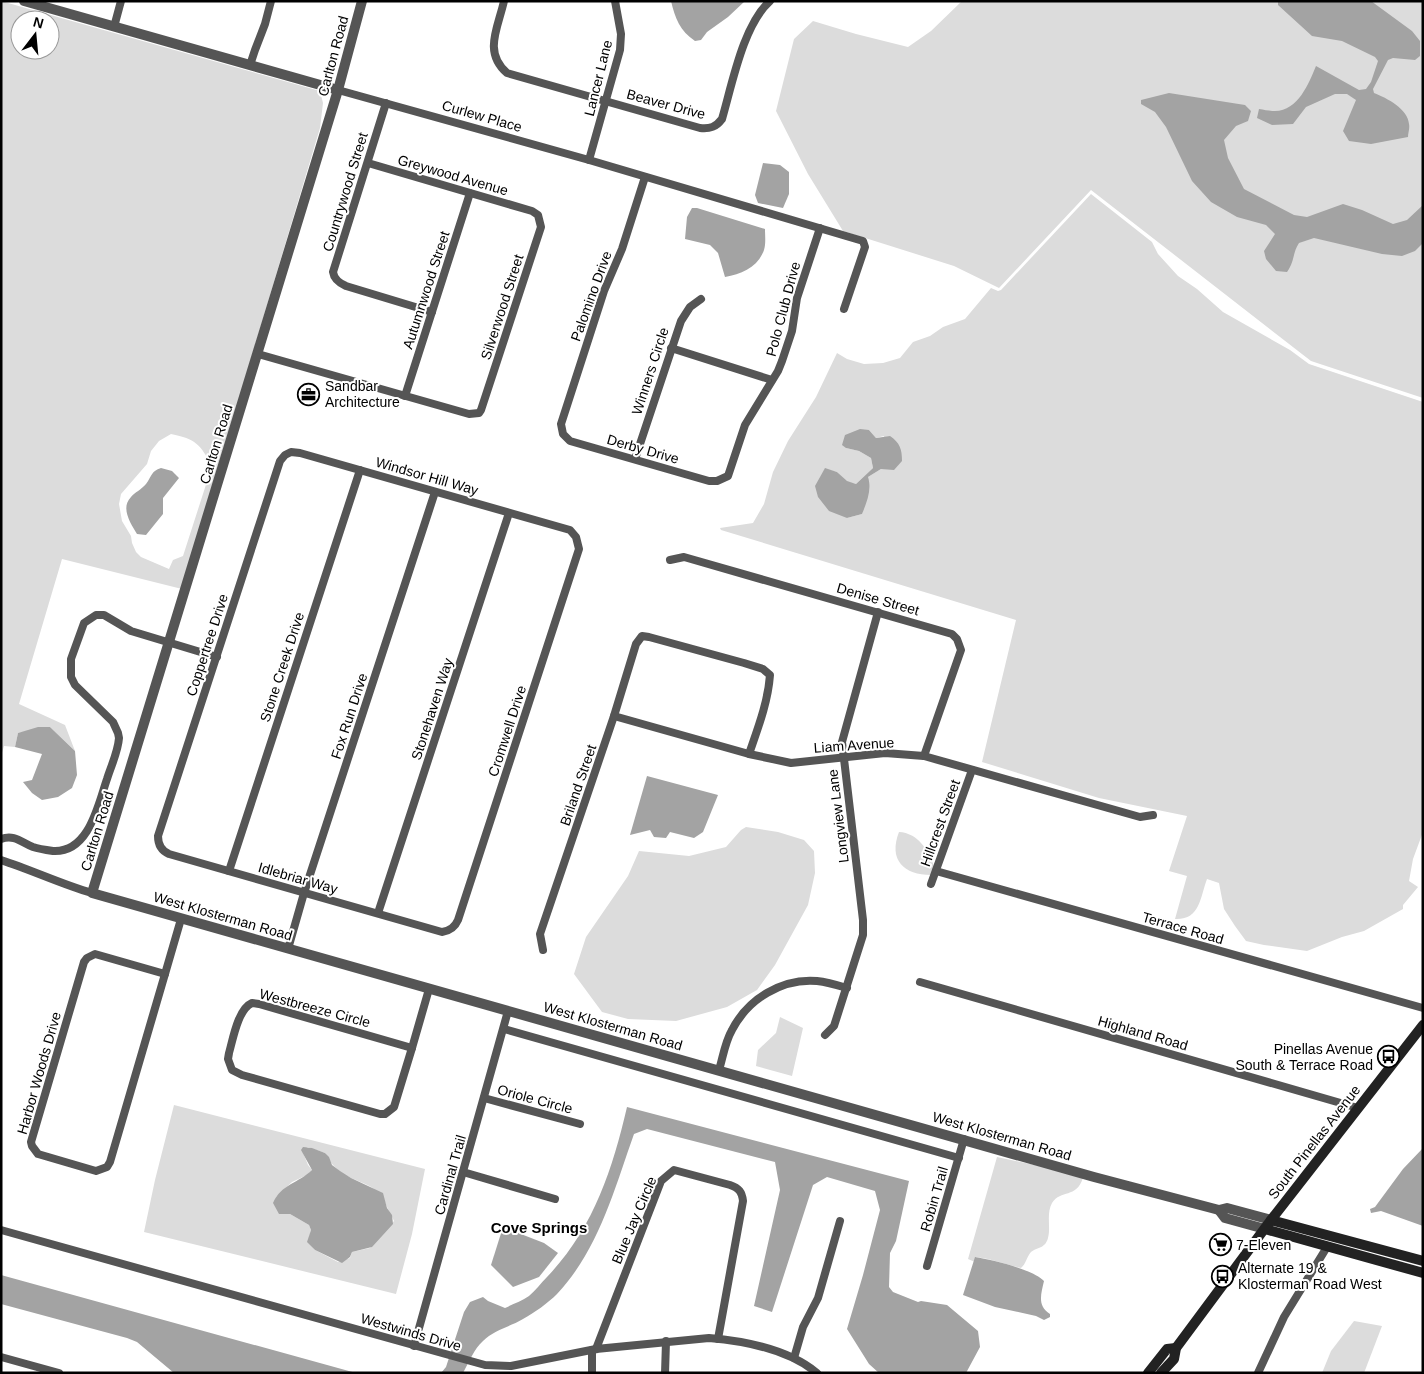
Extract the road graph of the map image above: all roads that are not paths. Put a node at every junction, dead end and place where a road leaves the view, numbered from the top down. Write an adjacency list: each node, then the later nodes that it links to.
1 (24, 1): 8 (street, Curlew Place)
2 (121, 1): 8 (street)
3 (271, 1): 9 (street)
4 (362, 1): 10 (street, Carlton Road)
5 (504, 1): 11 (street, Beaver Drive)
6 (615, 1): 11 (street, Lancer Lane)
7 (770, 1): 11 (street, Beaver Drive)
8 (114, 26): 9 (street, Curlew Place)
9 (250, 65): 10 (street, Curlew Place)
10 (338, 90): 12 (street, Curlew Place); 23 (street, Carlton Road)
11 (607, 101): 13 (street, Lancer Lane)
12 (386, 103): 13 (street, Curlew Place); 14 (street, Countrywood Street)
13 (589, 160): 15 (street, Curlew Place)
14 (368, 163): 16 (street, Greywood Avenue); 21 (street, Countrywood Street)
15 (645, 177): 18 (street, Curlew Place); 26 (street, Palomino Drive)
16 (470, 193): 17 (street, Greywood Avenue); 21 (street, Autumnwood Street)
17 (532, 211): 25 (street, Silverwood Street)
18 (820, 228): 20 (street, Curlew Place); 24 (street, Polo Club Drive)
19 (701, 299): 22 (street, Winners Circle)
20 (844, 309)
21 (432, 312): 25 (street, Autumnwood Street)
22 (671, 348): 24 (street); 27 (street, Winners Circle)
23 (258, 354): 25 (street); 36 (street, Carlton Road)
24 (772, 380): 30 (street, Polo Club Drive)
25 (406, 396)
26 (561, 424): 27 (street, Derby Drive)
27 (635, 459): 30 (street, Derby Drive)
28 (280, 461): 29 (street, Windsor Hill Way); 37 (street, Coppertree Drive)
29 (360, 470): 31 (street, Windsor Hill Way); 47 (street, Stone Creek Drive)
30 (728, 476)
31 (435, 492): 32 (street, Windsor Hill Way); 51 (street, Fox Run Drive)
32 (509, 513): 33 (street, Windsor Hill Way); 52 (street, Stonehaven Way)
33 (570, 530): 54 (street, Cromwell Drive)
34 (670, 560): 35 (street, Denise Street)
35 (878, 612): 40 (street, Denise Street); 41 (street, Longview Lane)
36 (170, 643): 37 (street); 45 (street); 50 (street, Carlton Road)
37 (217, 657): 44 (street, Coppertree Drive)
38 (614, 716): 39 (street, Liam Avenue); 39 (street, Briland Street); 56 (street, Briland Street)
39 (749, 754): 41 (street, Liam Avenue)
40 (924, 756): 41 (street, Liam Avenue); 42 (street, Liam Avenue)
41 (844, 758): 59 (street, Longview Lane)
42 (972, 770): 43 (street, Liam Avenue); 48 (street, Hillcrest Street)
43 (1153, 815)
44 (158, 836): 47 (street, Idlebriar Way)
45 (1, 839)
46 (1, 860): 50 (street, West Klosterman Road)
47 (229, 871): 51 (street, Idlebriar Way)
48 (936, 871): 49 (street, Hillcrest Street); 61 (street, Terrace Road)
49 (932, 884)
50 (92, 893): 53 (street, West Klosterman Road)
51 (304, 893): 52 (street, Idlebriar Way); 55 (street, Fox Run Drive)
52 (378, 913): 54 (street, Idlebriar Way)
53 (182, 919): 55 (street, West Klosterman Road); 57 (street, Harbor Woods Drive)
54 (442, 932)
55 (288, 949): 60 (street, West Klosterman Road)
56 (543, 950)
57 (166, 974): 57 (street, Harbor Woods Drive)
58 (920, 982): 69 (street, Highland Road)
59 (847, 988): 65 (street, Longview Lane); 67 (street)
60 (429, 989): 62 (street, West Klosterman Road); 66 (street)
61 (1423, 1008)
62 (508, 1011): 64 (street, Cardinal Trail); 67 (street, West Klosterman Road)
63 (1423, 1025): 69 (main road, South Pinellas Avenue)
64 (504, 1029): 68 (street, Cardinal Trail); 72 (street)
65 (825, 1035)
66 (412, 1048): 66 (street, Westbreeze Circle)
67 (719, 1070): 71 (street, West Klosterman Road)
68 (484, 1098): 70 (street, Oriole Circle); 73 (street, Cardinal Trail)
69 (1358, 1108): 76 (main road, South Pinellas Avenue)
70 (580, 1124)
71 (964, 1139): 72 (street, Robin Trail); 75 (street, West Klosterman Road)
72 (959, 1158): 82 (street, Robin Trail)
73 (464, 1172): 74 (street); 86 (street, Cardinal Trail)
74 (555, 1199)
75 (1220, 1210): 76 (street, West Klosterman Road); 78 (street, West Klosterman Road)
76 (1271, 1220): 78 (main road, South Pinellas Avenue); 81 (main road)
77 (840, 1221): 90 (street)
78 (1264, 1229): 80 (main road); 87 (main road, South Pinellas Avenue)
79 (1, 1230): 86 (street, Westwinds Drive)
80 (1328, 1247): 83 (main road); 98 (street)
81 (1423, 1261)
82 (927, 1266)
83 (1423, 1274)
84 (718, 1339): 85 (street, Westwinds Drive); 88 (street, Blue Jay Circle); 90 (street, Westwinds Drive)
85 (666, 1341): 88 (street, Westwinds Drive); 94 (street)
86 (414, 1346): 91 (street, Westwinds Drive)
87 (1176, 1348): 96 (main road); 97 (main road)
88 (594, 1349): 91 (street, Westwinds Drive); 93 (street)
89 (1, 1356): 92 (street)
90 (794, 1358): 95 (street, Westwinds Drive)
91 (511, 1369)
92 (59, 1373)
93 (592, 1373)
94 (665, 1373)
95 (817, 1373)
96 (1148, 1373)
97 (1161, 1373)
98 (1258, 1373)

